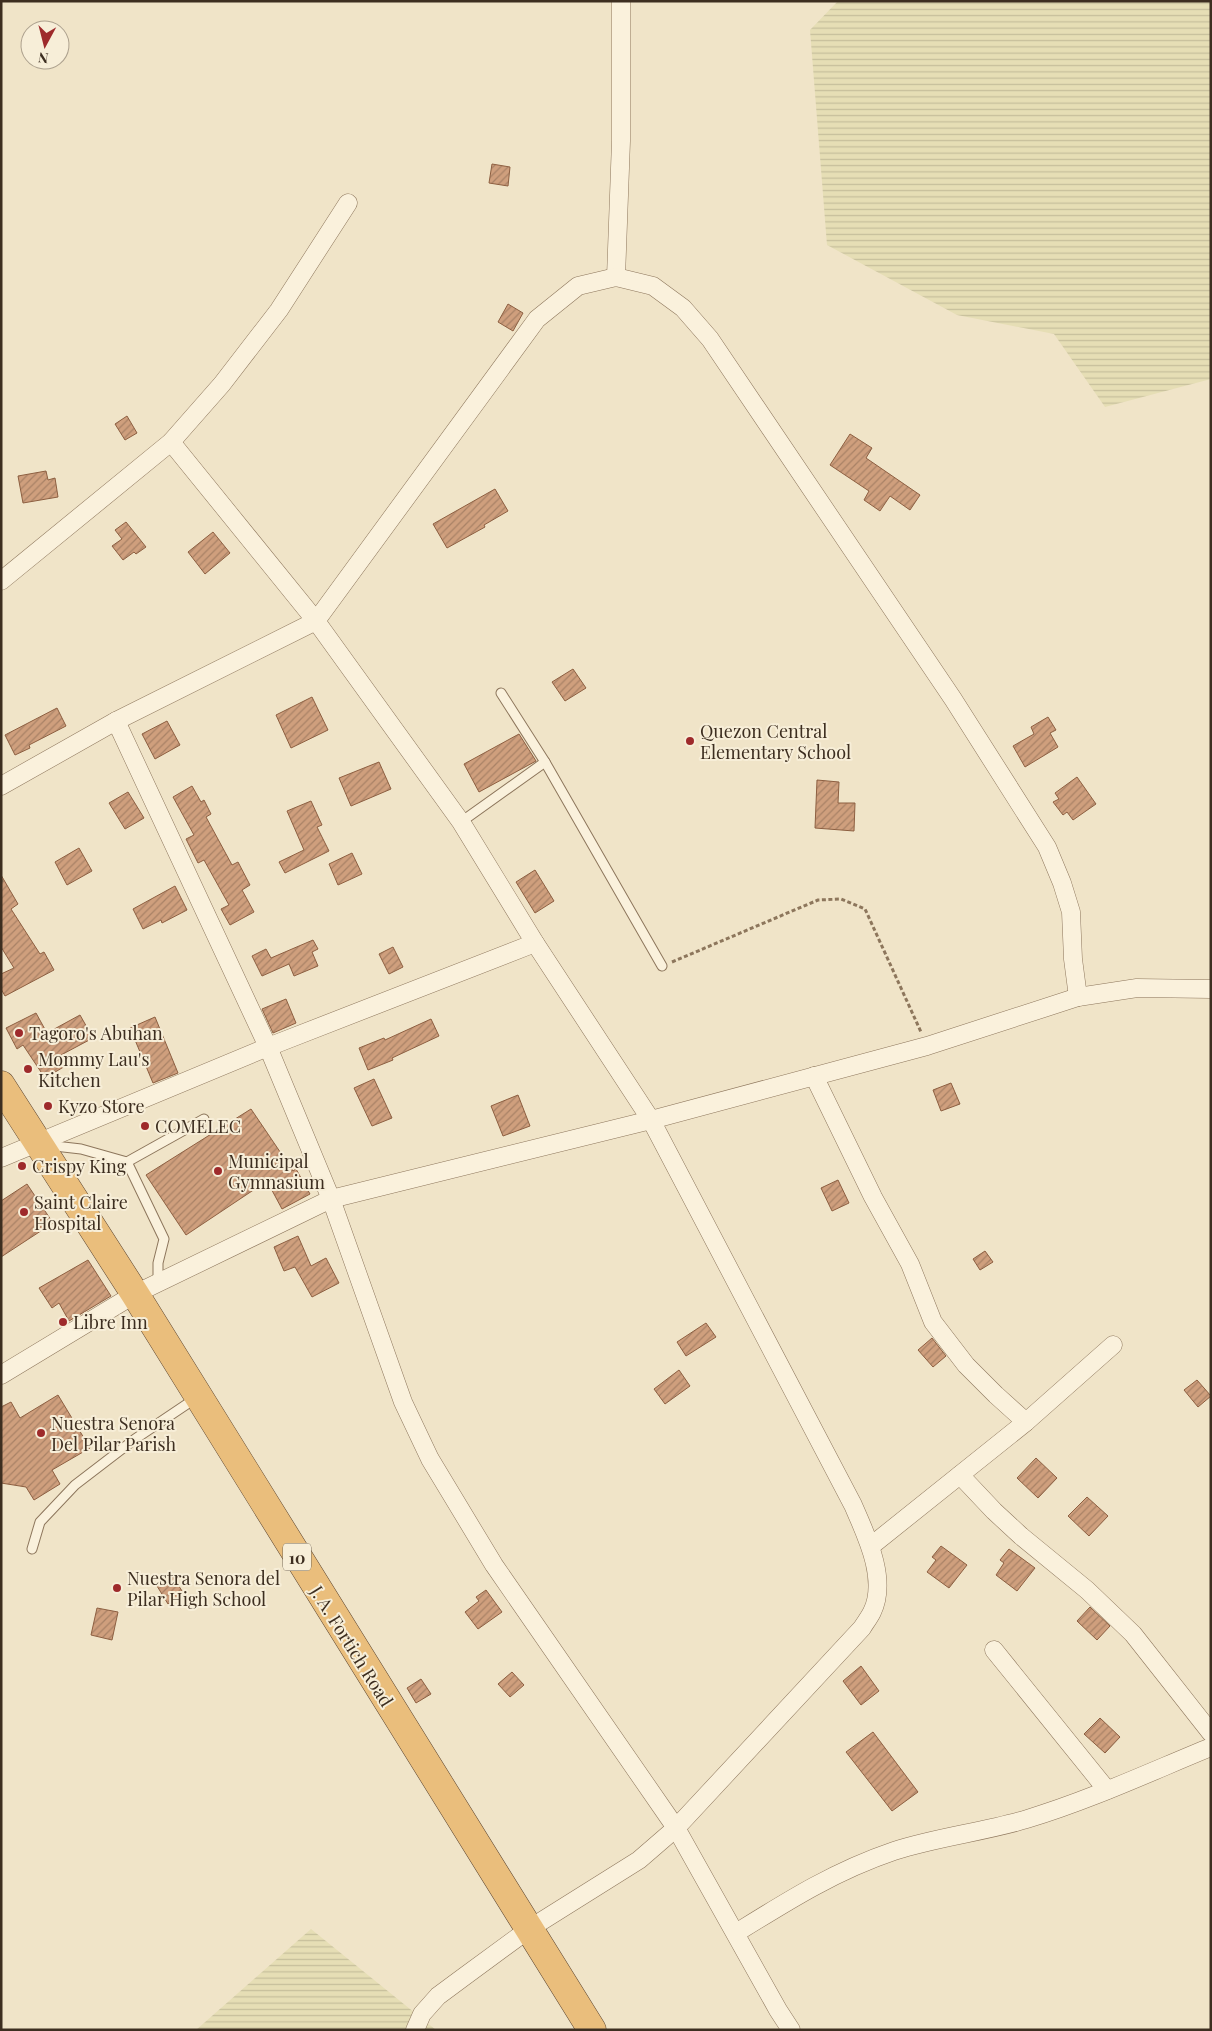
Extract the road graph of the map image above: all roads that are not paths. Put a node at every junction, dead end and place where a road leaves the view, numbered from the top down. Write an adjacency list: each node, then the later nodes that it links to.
1 (621, 1): 3 (street)
2 (348, 203): 4 (street)
3 (616, 277): 6 (street); 15 (street)
4 (171, 442): 5 (street); 6 (street)
5 (1, 581)
6 (316, 621): 8 (street); 11 (street)
7 (501, 693): 9 (lane)
8 (116, 721): 10 (street); 16 (street)
9 (545, 762): 11 (lane); 13 (lane)
10 (1, 786)
11 (461, 822): 12 (street)
12 (535, 943): 16 (street); 20 (street)
13 (662, 966)
14 (1211, 989): 15 (street)
15 (1078, 998): 17 (street)
16 (268, 1048): 21 (street); 24 (street)
17 (814, 1076): 20 (street); 29 (street)
18 (1, 1084): 21 (highway, J. A. Fortich Road / 10)
19 (204, 1119): 23 (lane)
20 (651, 1120): 24 (street); 31 (street)
21 (38, 1144): 22 (street); 23 (lane); 25 (highway, J. A. Fortich Road / 10)
22 (1, 1158)
23 (127, 1162): 25 (lane)
24 (331, 1198): 25 (street); 37 (street)
25 (147, 1289): 27 (street); 28 (highway, J. A. Fortich Road / 10)
26 (1113, 1345): 29 (street)
27 (1, 1375)
28 (198, 1396): 32 (lane); 38 (highway, J. A. Fortich Road / 10)
29 (1026, 1422): 30 (street)
30 (960, 1475): 31 (street); 34 (street)
31 (871, 1546): 37 (street)
32 (32, 1549)
33 (994, 1650): 36 (street)
34 (1211, 1732)
35 (1211, 1747): 36 (street)
36 (1107, 1790): 39 (street)
37 (676, 1828): 38 (street); 39 (street)
38 (529, 1929): 40 (street); 41 (highway, J. A. Fortich Road / 10)
39 (736, 1933): 42 (street)
40 (414, 2030)
41 (592, 2030)
42 (791, 2030)

